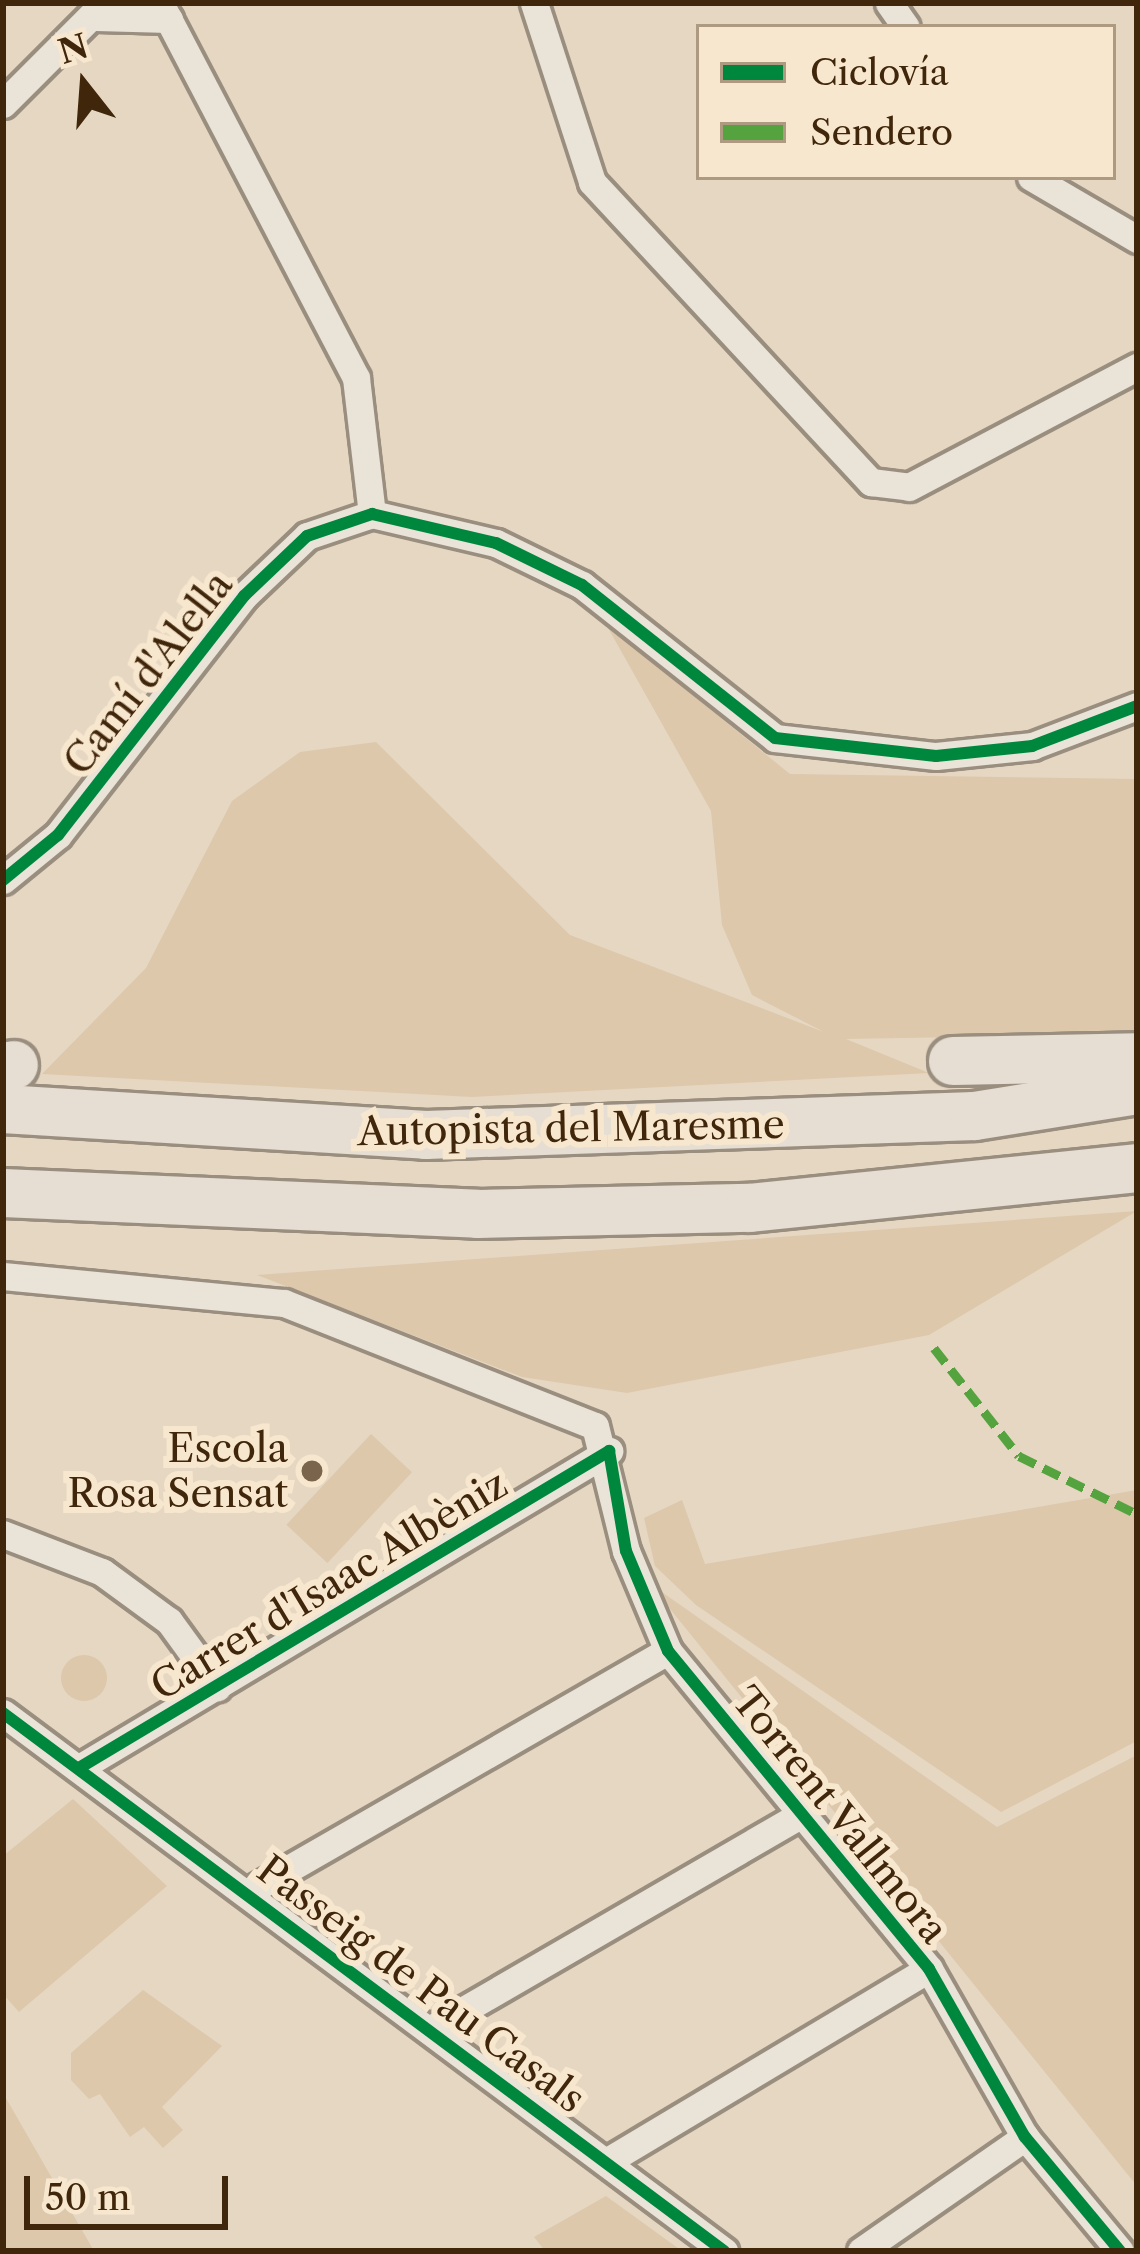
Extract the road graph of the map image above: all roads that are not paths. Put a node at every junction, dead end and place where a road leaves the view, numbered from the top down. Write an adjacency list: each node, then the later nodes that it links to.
1 (533, 3): 7 (street)
2 (100, 10): 3 (street); 4 (street)
3 (164, 11): 8 (street)
4 (3, 104)
5 (1036, 180): 6 (street)
6 (1137, 239)
7 (1137, 368)
8 (372, 514): 9 (street); 10 (street, Camí d'Alella)
9 (1137, 706)
10 (3, 880)
11 (1137, 1057): 12 (highway)
12 (953, 1061)
13 (7, 1080): 14 (highway, Autopista del Maresme)
14 (1137, 1090)
15 (1137, 1168): 16 (highway, Autopista del Maresme)
16 (3, 1193)
17 (3, 1276): 18 (street)
18 (609, 1451): 20 (street, Torrent Vallmora); 21 (street, Carrer d'Isaac Albèniz)
19 (3, 1534): 21 (street)
20 (668, 1651): 24 (street, Torrent Vallmora); 25 (street)
21 (217, 1687): 23 (street, Carrer d'Isaac Albèniz)
22 (3, 1713): 23 (street, Passeig de Pau Casals)
23 (79, 1768): 25 (street, Passeig de Pau Casals)
24 (800, 1815): 26 (street, Torrent Vallmora); 27 (street)
25 (250, 1891): 27 (street, Passeig de Pau Casals)
26 (929, 1970): 28 (street, Torrent Vallmora); 29 (street)
27 (430, 2029): 29 (street, Passeig de Pau Casals)
28 (1025, 2138): 31 (street); 32 (street, Torrent Vallmora)
29 (606, 2162): 30 (street, Passeig de Pau Casals)
30 (724, 2251)
31 (861, 2251)
32 (1120, 2251)

